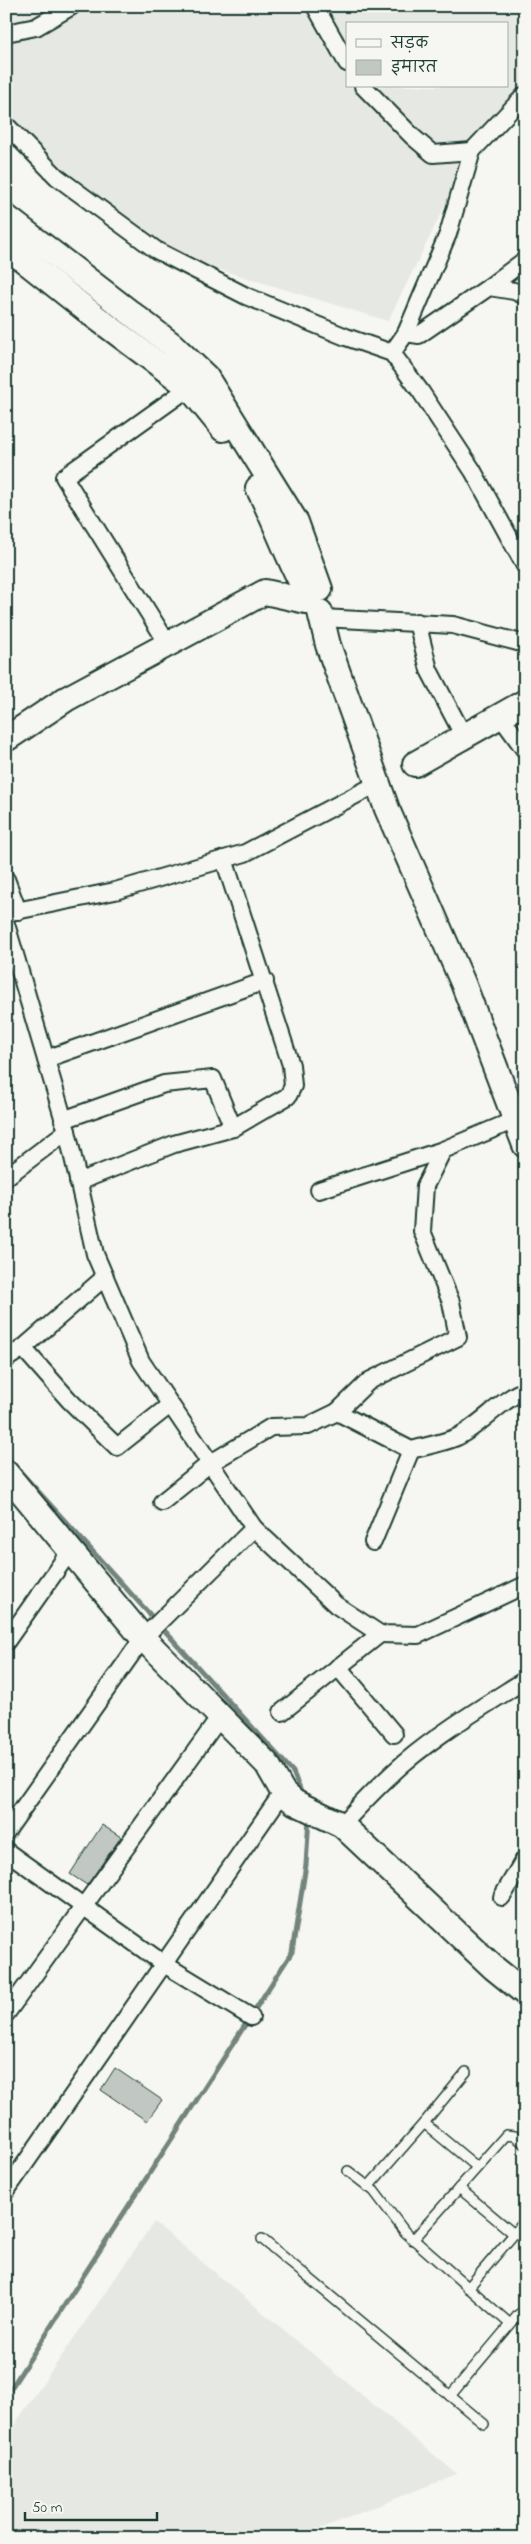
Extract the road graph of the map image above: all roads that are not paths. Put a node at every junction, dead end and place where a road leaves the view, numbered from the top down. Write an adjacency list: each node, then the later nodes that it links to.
1 (72, 6): 3 (street)
2 (315, 6): 4 (street)
3 (6, 33)
4 (346, 61)
5 (365, 88): 8 (street)
6 (525, 95): 8 (street)
7 (6, 125): 15 (street)
8 (472, 151): 14 (street)
9 (6, 217): 16 (main road)
10 (6, 246): 16 (main road)
11 (525, 260): 12 (street)
12 (489, 287): 13 (street); 14 (street)
13 (525, 296)
14 (406, 333): 15 (street)
15 (392, 353): 17 (street)
16 (197, 382): 18 (main road); 20 (street)
17 (525, 566)
18 (315, 603): 19 (street); 20 (main road); 28 (main road)
19 (417, 622): 21 (street); 24 (street)
20 (168, 644): 25 (main road)
21 (525, 644)
22 (525, 702): 23 (main road)
23 (501, 717): 24 (main road); 26 (street)
24 (467, 735): 27 (main road)
25 (6, 739)
26 (525, 750)
27 (415, 764)
28 (379, 783): 29 (street); 35 (main road)
29 (224, 859): 31 (street); 33 (street)
30 (6, 879): 31 (street)
31 (12, 912)
32 (6, 924): 34 (street)
33 (265, 981): 34 (street); 37 (street)
34 (46, 1059): 36 (street)
35 (515, 1120): 38 (main road); 39 (street)
36 (65, 1126): 37 (street); 40 (street); 41 (street)
37 (233, 1128): 41 (street)
38 (525, 1145)
39 (443, 1150): 42 (street); 48 (street)
40 (6, 1177)
41 (78, 1182): 43 (street)
42 (319, 1190)
43 (105, 1277): 44 (street); 47 (street)
44 (23, 1348): 45 (street); 47 (street)
45 (6, 1359)
46 (525, 1390): 49 (street)
47 (170, 1405): 50 (street)
48 (337, 1412): 49 (street); 50 (street)
49 (411, 1450): 54 (street)
50 (209, 1464): 52 (street); 53 (street)
51 (6, 1473): 55 (main road)
52 (162, 1502)
53 (254, 1528): 57 (street); 58 (street)
54 (373, 1542)
55 (70, 1550): 58 (main road); 59 (street)
56 (525, 1585): 57 (street)
57 (380, 1634): 60 (street)
58 (142, 1638): 63 (main road); 67 (street)
59 (6, 1642)
60 (338, 1667): 62 (street); 64 (street)
61 (525, 1680): 66 (street)
62 (282, 1712)
63 (220, 1717): 65 (main road); 71 (street)
64 (394, 1734)
65 (288, 1797): 66 (main road); 72 (street)
66 (333, 1820): 73 (main road)
67 (6, 1832)
68 (6, 1851): 71 (street)
69 (525, 1858): 70 (street)
70 (502, 1897)
71 (85, 1907): 72 (street); 74 (street)
72 (164, 1964): 75 (street); 83 (street)
73 (525, 1993)
74 (6, 2014)
75 (251, 2017)
76 (466, 2072): 77 (lane)
77 (424, 2123): 79 (lane); 81 (lane)
78 (525, 2144): 79 (lane)
79 (477, 2167): 82 (lane)
80 (348, 2170): 81 (lane)
81 (368, 2187): 87 (lane)
82 (459, 2188): 85 (lane); 87 (lane)
83 (6, 2191)
84 (525, 2220): 85 (lane)
85 (514, 2234): 88 (lane)
86 (262, 2239): 91 (lane)
87 (413, 2240): 88 (lane)
88 (468, 2288): 90 (lane)
89 (525, 2319): 90 (lane)
90 (510, 2324): 91 (lane)
91 (450, 2396): 92 (lane)
92 (484, 2424)

